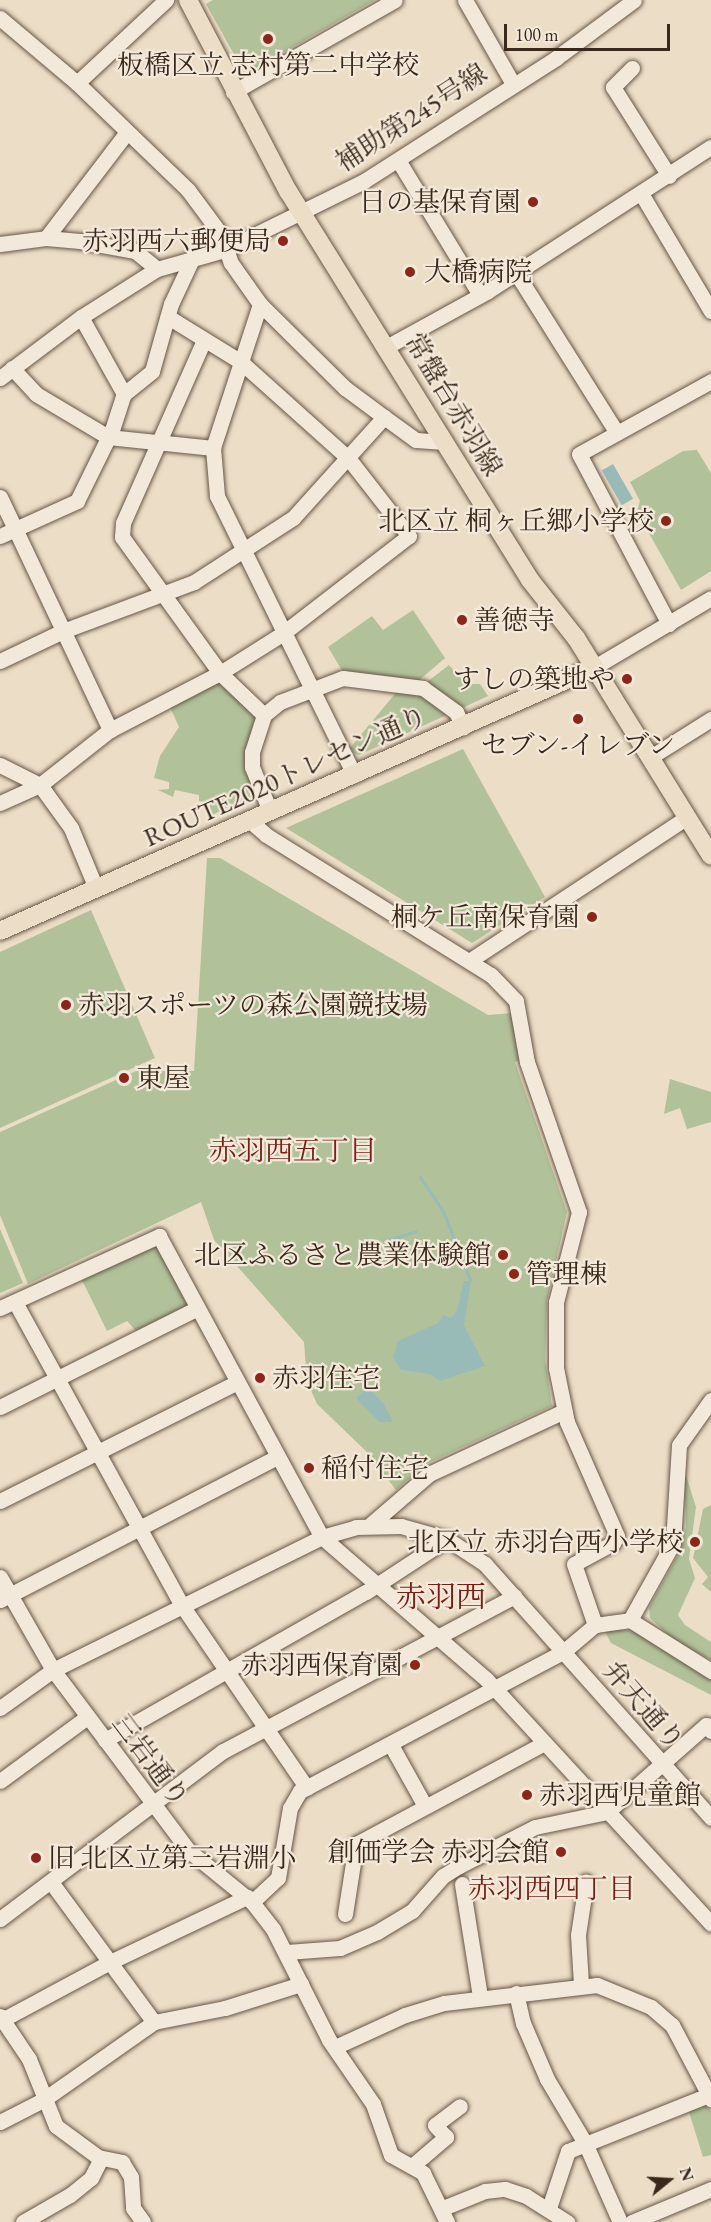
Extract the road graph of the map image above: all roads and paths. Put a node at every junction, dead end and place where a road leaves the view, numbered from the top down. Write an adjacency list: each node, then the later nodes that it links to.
1 (166, 0): 9 (street)
2 (188, 0): 10 (main road, 常盤台赤羽線)
3 (395, 0): 10 (street)
4 (465, 0): 8 (street)
5 (634, 0): 8 (street, 補助第245号線)
6 (0, 18): 9 (street)
7 (632, 68): 14 (street)
8 (513, 82): 13 (street, 補助第245号線)
9 (77, 83): 11 (street)
10 (233, 92): 16 (main road, 常盤台赤羽線)
11 (127, 132): 17 (street); 19 (street)
12 (711, 147): 14 (street)
13 (398, 160): 16 (street, 補助第245号線); 23 (street)
14 (669, 176): 15 (street)
15 (642, 195): 22 (street); 25 (street)
16 (301, 209): 19 (street, 補助第245号線); 29 (main road, 常盤台赤羽線)
17 (46, 238): 18 (street); 21 (street)
18 (0, 244)
19 (224, 250): 20 (street, 補助第245号線); 24 (street)
20 (194, 255): 21 (street, 補助第245号線); 27 (street)
21 (157, 269): 26 (street, 補助第245号線)
22 (515, 271): 23 (street); 35 (street)
23 (480, 295): 29 (street)
24 (260, 304): 30 (street); 34 (street)
25 (711, 311)
26 (81, 317): 31 (street, 補助第245号線); 33 (street)
27 (168, 317): 28 (street); 33 (street)
28 (204, 340): 30 (street); 37 (street)
29 (388, 346): 38 (main road, 常盤台赤羽線)
30 (241, 362): 39 (street); 40 (street)
31 (6, 373): 36 (street)
32 (711, 381): 35 (street)
33 (124, 394): 36 (street)
34 (384, 417): 38 (street); 40 (street)
35 (617, 433): 47 (street)
36 (108, 437): 37 (street); 42 (street)
37 (159, 442): 39 (street); 45 (street)
38 (444, 442): 51 (main road, 常盤台赤羽線)
39 (213, 448): 44 (street)
40 (348, 458): 44 (street); 49 (street)
41 (0, 497): 42 (street)
42 (15, 528): 43 (street); 48 (street)
43 (0, 536)
44 (241, 549): 45 (street); 49 (street)
45 (161, 593): 48 (street); 52 (street)
46 (711, 598): 47 (street)
47 (669, 624): 51 (street)
48 (63, 631): 50 (street); 57 (street)
49 (282, 634): 52 (street); 53 (street)
50 (0, 661)
51 (591, 669): 56 (main road, ROUTE2020トレセン通り); 58 (main road, 常盤台赤羽線)
52 (220, 673): 54 (street); 57 (street)
53 (310, 690): 54 (street); 56 (street); 60 (street)
54 (264, 715): 63 (street)
55 (711, 719): 58 (street)
56 (463, 727): 60 (main road, ROUTE2020トレセン通り)
57 (110, 730): 61 (street)
58 (649, 758): 64 (main road, 常盤台赤羽線)
59 (0, 765): 61 (street)
60 (354, 775): 63 (main road, ROUTE2020トレセン通り)
61 (40, 785): 62 (street); 67 (street)
62 (0, 803)
63 (270, 811): 65 (main road, ROUTE2020トレセン通り)
64 (687, 818): 66 (main road, 常盤台赤羽線); 69 (street)
65 (249, 820): 67 (main road, ROUTE2020トレセン通り); 69 (street)
66 (711, 856)
67 (96, 888): 68 (main road, ROUTE2020トレセン通り)
68 (0, 931)
69 (470, 961): 77 (street)
70 (15, 1302): 71 (street); 72 (street); 73 (street)
71 (0, 1308)
72 (196, 1310): 73 (street); 74 (street)
73 (56, 1379): 76 (street); 78 (street)
74 (236, 1383): 78 (street); 79 (street)
75 (711, 1400): 90 (street)
76 (0, 1407)
77 (564, 1411): 81 (street); 91 (street)
78 (98, 1453): 80 (street); 82 (street)
79 (276, 1458): 82 (street); 83 (street)
80 (0, 1501)
81 (370, 1525): 83 (street); 84 (street, 弁天通り)
82 (139, 1527): 87 (street); 89 (street)
83 (322, 1537): 86 (street); 89 (street)
84 (447, 1539): 86 (street); 88 (street, 弁天通り)
85 (0, 1577): 87 (street, 三岩通り)
86 (377, 1586): 92 (street); 95 (street)
87 (4, 1596): 94 (street, 三岩通り)
88 (514, 1596): 92 (street); 93 (street, 弁天通り)
89 (183, 1607): 94 (street); 95 (street)
90 (630, 1620): 91 (street); 96 (street)
91 (596, 1625): 93 (street)
92 (438, 1638): 97 (street); 100 (street)
93 (563, 1652): 97 (street); 105 (street, 弁天通り)
94 (53, 1670): 98 (street); 99 (street, 三岩通り)
95 (225, 1670): 100 (street); 102 (street)
96 (711, 1671)
97 (495, 1688): 103 (street); 104 (street)
98 (0, 1708)
99 (87, 1717): 102 (street, 三岩通り); 106 (street)
100 (267, 1728): 107 (street); 108 (street)
101 (711, 1731): 105 (street)
102 (105, 1740): 108 (street, 三岩通り)
103 (544, 1743): 109 (street); 110 (street)
104 (391, 1745): 107 (street); 109 (street)
105 (663, 1765): 110 (street); 111 (street, 弁天通り)
106 (0, 1781)
107 (307, 1788): 115 (street)
108 (154, 1806): 112 (street); 115 (street, 三岩通り)
109 (426, 1806): 116 (street)
110 (608, 1812): 118 (street); 119 (street)
111 (711, 1818)
112 (51, 1882): 117 (street); 120 (street)
113 (586, 1882): 122 (street)
114 (462, 1884): 124 (street)
115 (249, 1900): 119 (street, 三岩通り); 120 (street)
116 (345, 1914)
117 (0, 1919)
118 (711, 1924)
119 (287, 1952): 121 (street, 三岩通り)
120 (110, 1962): 125 (street); 126 (street)
121 (301, 1984): 126 (street); 127 (street, 三岩通り)
122 (581, 1984): 123 (street); 128 (street)
123 (516, 1993): 124 (street); 132 (street)
124 (480, 1996): 127 (street)
125 (1, 2019): 129 (street)
126 (154, 2022): 129 (street)
127 (335, 2047): 134 (street, 三岩通り)
128 (710, 2096): 132 (street)
129 (43, 2100): 131 (street); 133 (street)
130 (460, 2106): 134 (street)
131 (0, 2122)
132 (585, 2143): 136 (street); 141 (street)
133 (101, 2158): 138 (street); 139 (street)
134 (412, 2166): 137 (street, 三岩通り)
135 (711, 2188): 142 (street)
136 (549, 2208): 137 (street); 140 (street)
137 (445, 2215)
138 (23, 2222)
139 (143, 2222)
140 (567, 2222)
141 (620, 2222)
142 (632, 2222)

